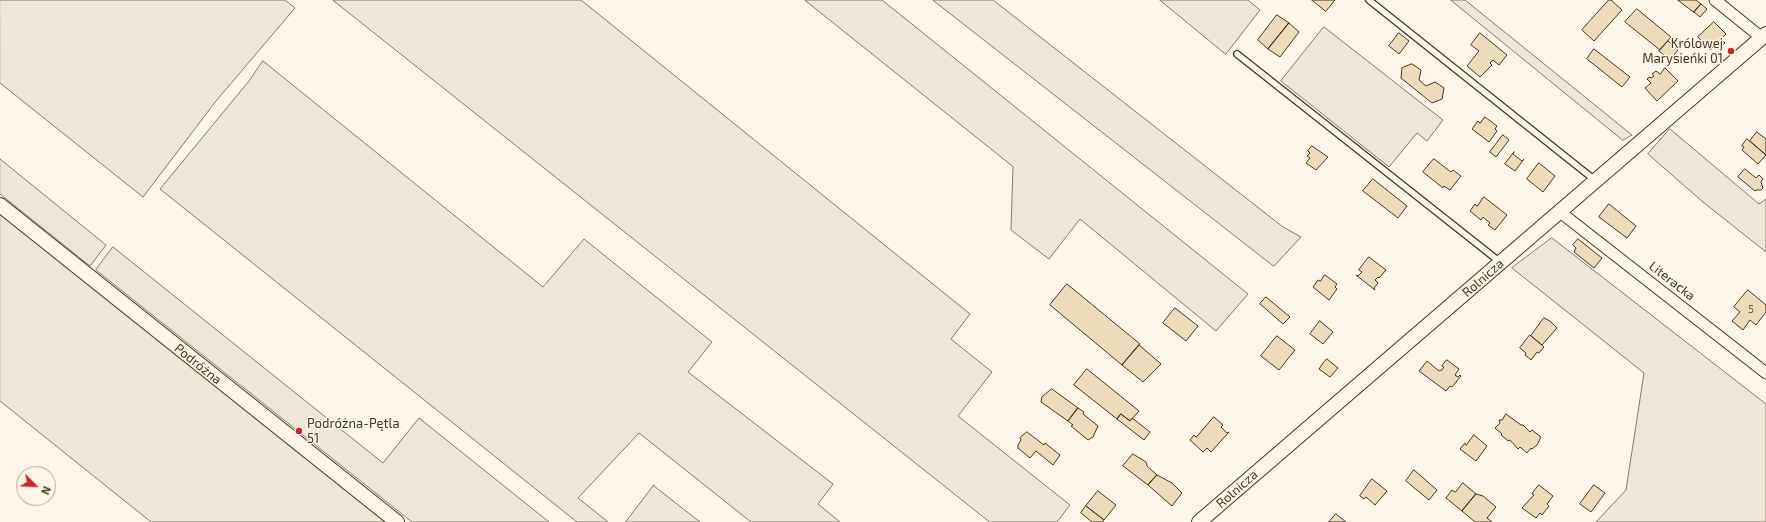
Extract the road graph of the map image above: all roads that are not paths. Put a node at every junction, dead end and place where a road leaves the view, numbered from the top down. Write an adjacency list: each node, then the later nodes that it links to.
1 (1369, 0): 5 (lane)
2 (1715, 0): 3 (street)
3 (1764, 36): 5 (street, Rolnicza)
4 (1236, 54): 8 (lane)
5 (1596, 181): 7 (street, Rolnicza)
6 (0, 205): 10 (street, Podróżna)
7 (1560, 212): 8 (street, Rolnicza); 9 (street, Literacka)
8 (1501, 262): 11 (street, Rolnicza)
9 (1766, 373)
10 (397, 522)
11 (1199, 522)

